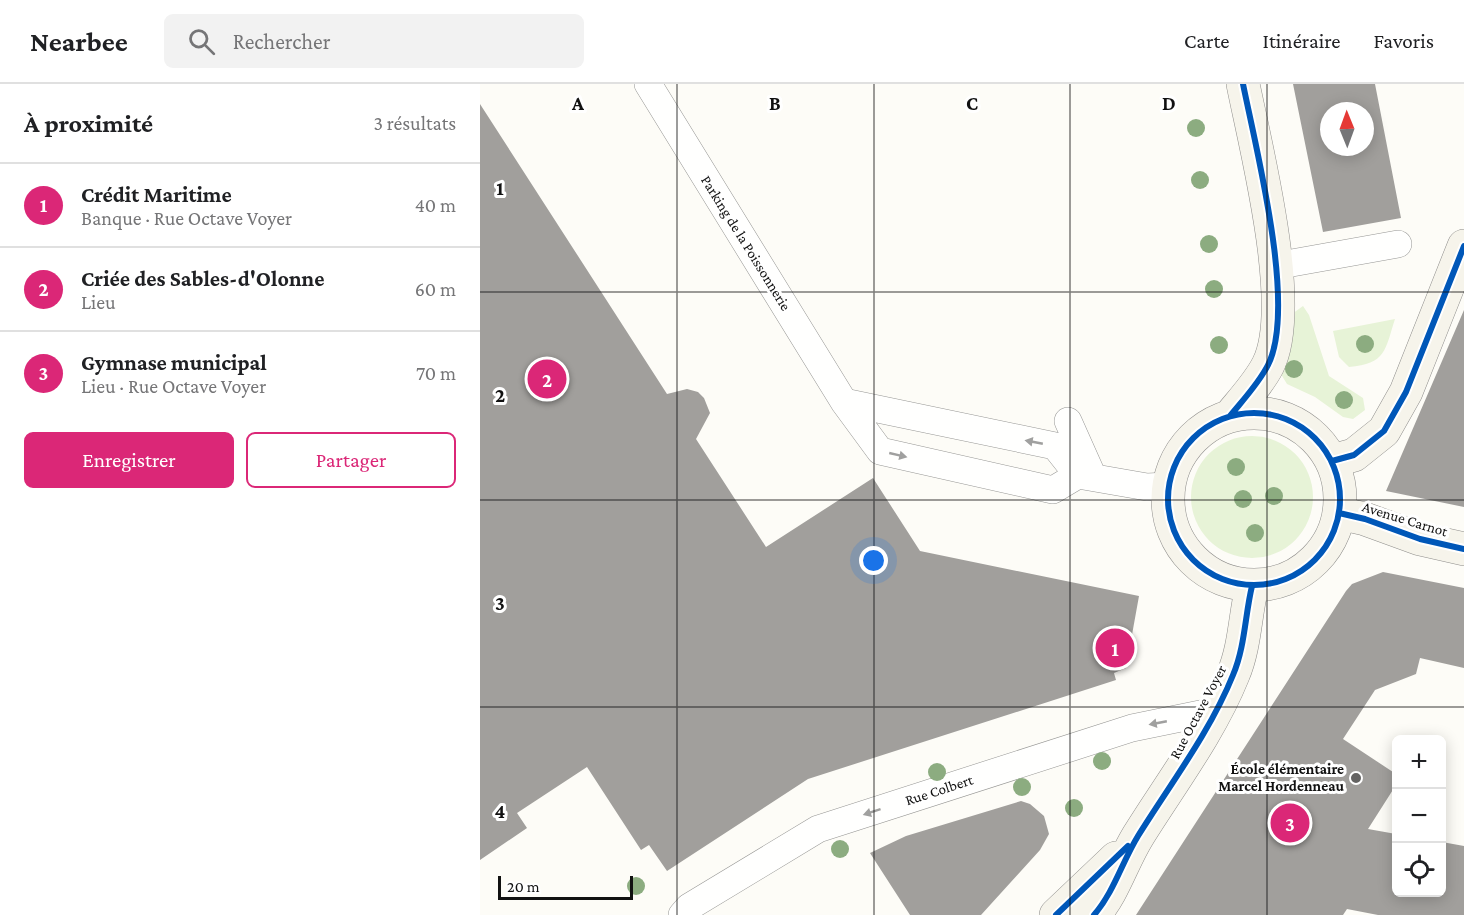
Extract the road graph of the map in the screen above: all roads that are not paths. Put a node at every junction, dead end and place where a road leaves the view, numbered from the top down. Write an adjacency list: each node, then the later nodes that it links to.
1 (648, 84): 6 (lane, Parking de la Poissonnerie)
2 (1243, 84): 5 (street)
3 (1398, 244): 5 (lane)
4 (1464, 246): 9 (street)
5 (1275, 266): 7 (street)
6 (844, 402): 10 (lane, one-way to 6); 10 (lane, Parking de la Poissonnerie, one-way to 10)
7 (1230, 416): 9 (street); 11 (street)
8 (1068, 422): 10 (lane)
9 (1332, 461): 12 (street)
10 (1085, 476): 11 (lane)
11 (1168, 486): 14 (street)
12 (1339, 513): 13 (street, Avenue Carnot); 14 (street)
13 (1464, 549)
14 (1252, 586): 15 (street, Rue Octave Voyer)
15 (1215, 711): 16 (street, Rue Octave Voyer); 17 (lane, Rue Colbert, one-way to 17)
16 (1137, 838): 18 (street, Rue Octave Voyer); 19 (street, Rue Octave Voyer)
17 (682, 915)
18 (1056, 915)
19 (1094, 915)

